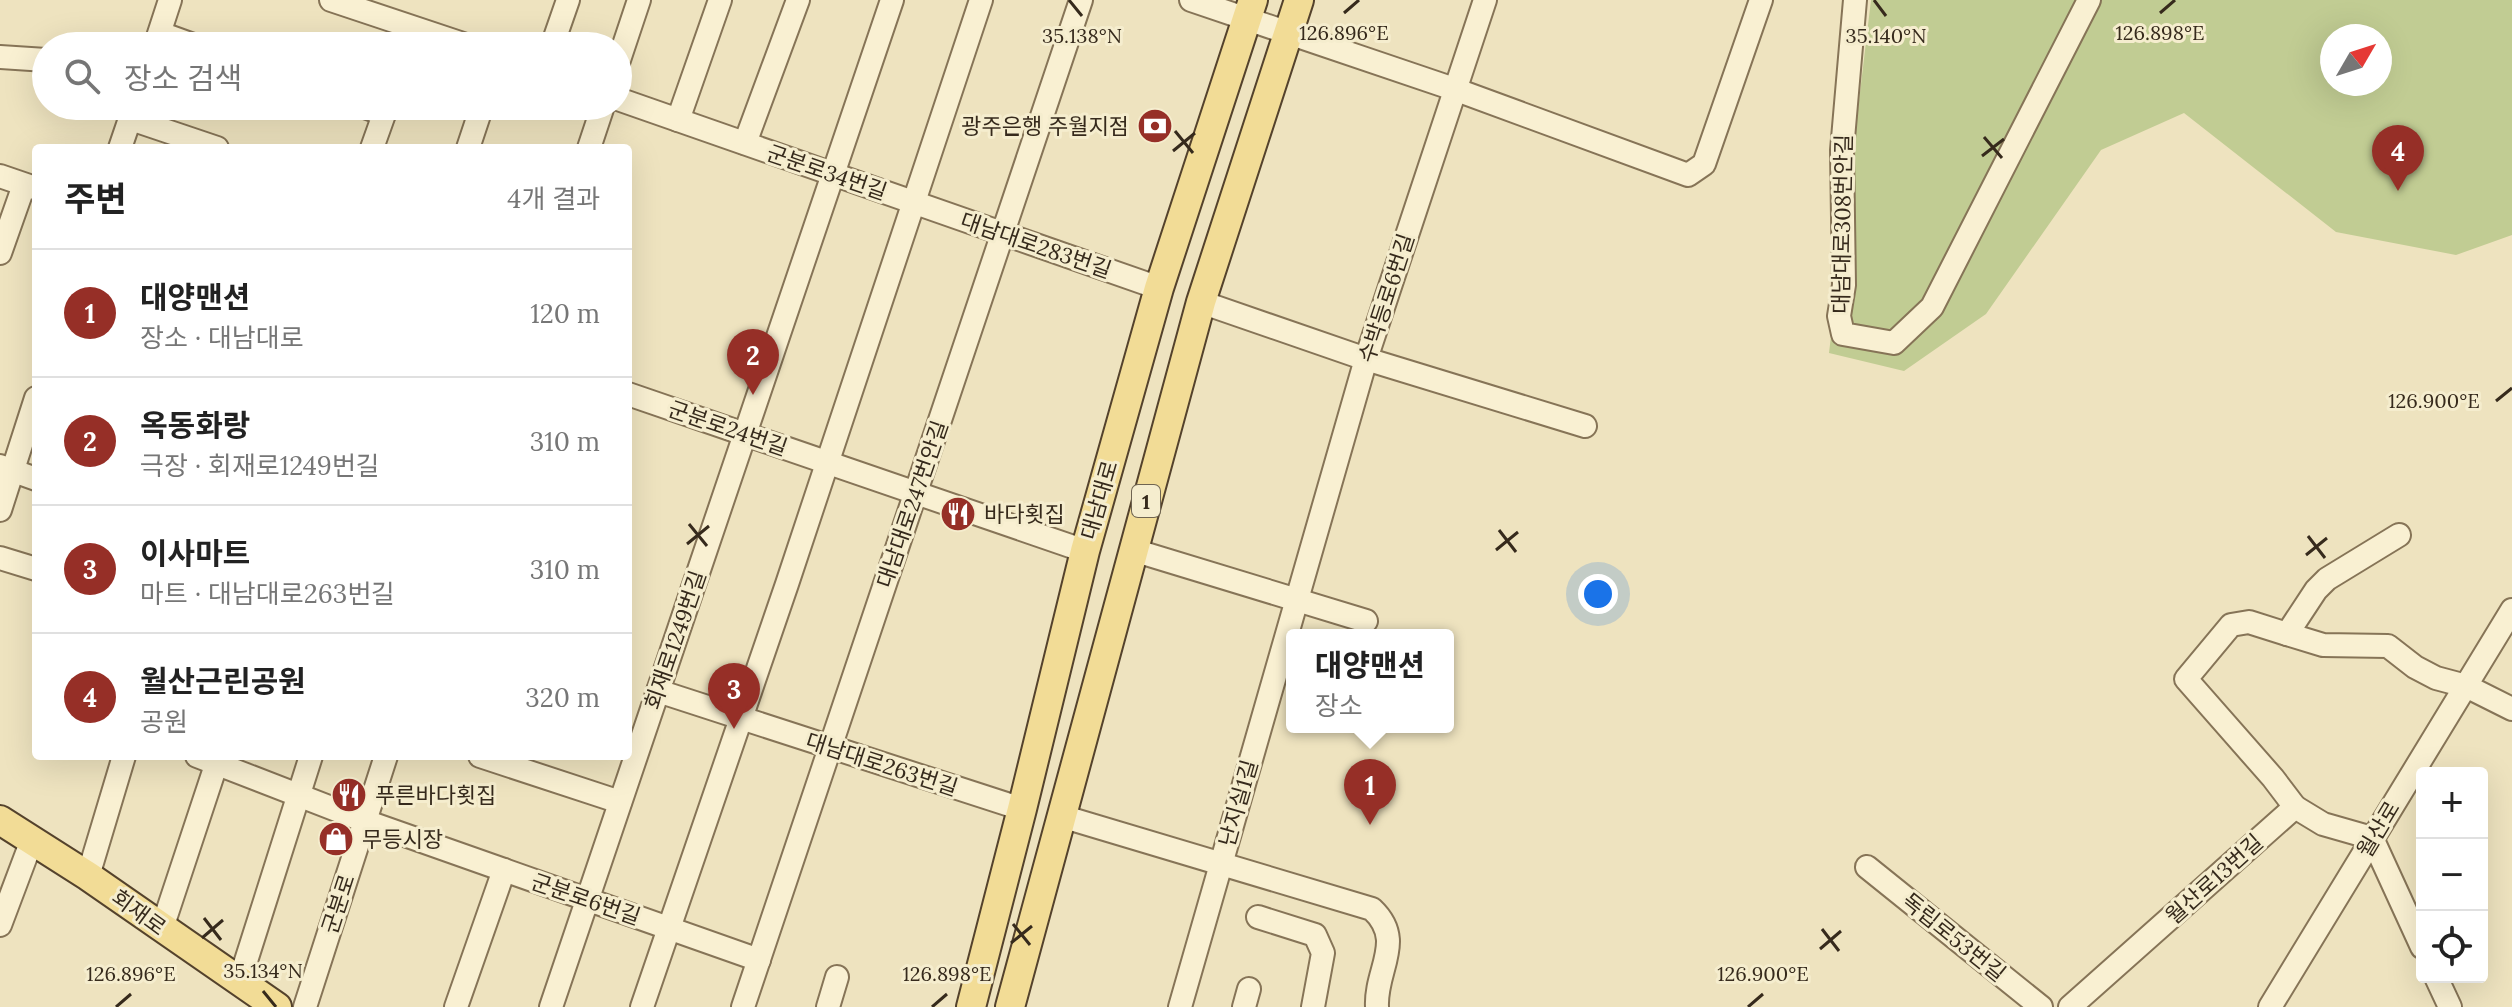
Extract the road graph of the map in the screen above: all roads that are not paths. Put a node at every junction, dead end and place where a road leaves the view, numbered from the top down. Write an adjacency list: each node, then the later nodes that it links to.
1 (170, 0): 19 (street)
2 (331, 0): 15 (street)
3 (568, 0): 21 (street)
4 (639, 0): 22 (street)
5 (720, 0): 32 (street)
6 (892, 0): 39 (street, 회재로1249번길)
7 (981, 0): 42 (street)
8 (1081, 0): 43 (street, 대남대로247번안길)
9 (1191, 0): 17 (street)
10 (1299, 0): 18 (main road, 대남대로 / 1)
11 (1485, 0): 25 (street, 수박등로6번길)
12 (1761, 0): 25 (street)
13 (1855, 0): 14 (street, 대남대로308번안길)
14 (2089, 0)
15 (365, 5): 20 (street)
16 (796, 6): 33 (street, 군분로34번길)
17 (1250, 9): 18 (street); 45 (main road, 대남대로 / 1)
18 (1289, 31): 25 (street); 46 (main road, 대남대로 / 1)
19 (159, 32)
20 (405, 32)
21 (557, 32)
22 (628, 32)
23 (0, 57): 24 (street)
24 (32, 59)
25 (1454, 89): 47 (street, 수박등로6번길)
26 (632, 104): 32 (street, 군분로34번길)
27 (130, 120): 34 (street)
28 (152, 120): 35 (street)
29 (382, 120): 36 (street)
30 (477, 120): 37 (street)
31 (598, 120): 38 (street)
32 (678, 120): 33 (street, 군분로34번길)
33 (745, 143): 39 (street, 군분로34번길)
34 (121, 144)
35 (208, 144)
36 (373, 144)
37 (469, 144)
38 (590, 144)
39 (833, 174): 42 (street, 군분로34번길); 51 (street, 회재로1249번길)
40 (0, 176): 41 (street)
41 (30, 187): 44 (street)
42 (914, 202): 43 (street, 대남대로283번길); 52 (street, 군분로34번길)
43 (1003, 233): 45 (street, 대남대로283번길); 55 (street, 대남대로247번안길)
44 (0, 253)
45 (1159, 288): 59 (main road, 대남대로 / 1)
46 (1201, 302): 47 (street); 58 (main road, 대남대로 / 1)
47 (1366, 359): 50 (street); 62 (street, 수박등로6번길)
48 (632, 395): 51 (street, 군분로24번길)
49 (32, 407): 53 (street)
50 (1585, 426)
51 (745, 434): 52 (street, 군분로24번길); 69 (street, 회재로1249번길)
52 (828, 463): 55 (street, 군분로24번길); 71 (street)
53 (6, 468): 54 (street); 56 (street)
54 (32, 478)
55 (916, 493): 59 (street, 군분로24번길); 72 (street, 대남대로247번안길)
56 (0, 510)
57 (2399, 535): 66 (street)
58 (1133, 550): 62 (street, 대남대로); 84 (main road, 대남대로 / 1)
59 (1085, 551): 83 (main road, 대남대로 / 1)
60 (0, 558): 61 (street)
61 (32, 568)
62 (1297, 600): 64 (street, 대남대로); 65 (street, 난지실1길)
63 (2512, 610): 68 (street, 월산로)
64 (1366, 621)
65 (1289, 629)
66 (2287, 634): 68 (street); 82 (street)
67 (1286, 638): 89 (street, 난지실1길)
68 (2466, 686): 70 (street); 87 (street, 월산로)
69 (658, 691): 71 (street, 대남대로263번길); 81 (street, 회재로1249번길)
70 (2512, 709)
71 (741, 718): 72 (street, 대남대로263번길); 97 (street)
72 (830, 747): 83 (street, 대남대로263번길); 99 (street, 대남대로247번안길)
73 (123, 760): 92 (street)
74 (211, 760): 96 (street)
75 (213, 760): 80 (street, 군분로6번길)
76 (310, 760): 80 (street)
77 (385, 760): 86 (street, 군분로)
78 (505, 760): 79 (street)
79 (536, 765): 81 (street)
80 (298, 795): 86 (street, 군분로6번길); 101 (street)
81 (620, 802): 93 (street, 회재로1249번길)
82 (2295, 807): 87 (street); 116 (street, 월산로13번길)
83 (1022, 809): 110 (main road, 대남대로 / 1)
84 (1061, 816): 89 (street); 111 (main road, 대남대로 / 1)
85 (0, 820): 88 (main road, 회재로)
86 (365, 821): 91 (street, 군분로6번길); 104 (street, 군분로)
87 (2372, 838): 98 (street); 117 (street, 월산로)
88 (32, 840): 92 (main road, 회재로); 95 (street)
89 (1221, 862): 112 (street, 난지실1길); 114 (street)
90 (1867, 867): 115 (street, 독립로53번길)
91 (504, 870): 93 (street, 군분로6번길); 105 (street, 군분로6번길)
92 (88, 876): 96 (main road, 회재로)
93 (587, 899): 97 (street, 군분로6번길); 106 (street, 회재로1249번길)
94 (1258, 917): 113 (street)
95 (0, 925)
96 (162, 928): 101 (main road, 회재로)
97 (669, 928): 99 (street, 군분로6번길); 107 (street, 군분로6번길)
98 (2416, 934)
99 (759, 960): 108 (street, 대남대로247번안길)
100 (837, 977): 109 (street)
101 (239, 983): 103 (main road, 회재로)
102 (2439, 983): 118 (street)
103 (277, 1007)
104 (305, 1007)
105 (456, 1007)
106 (551, 1007)
107 (642, 1007)
108 (743, 1007)
109 (828, 1007)
110 (971, 1007)
111 (1010, 1007)
112 (1180, 1007)
113 (1313, 1007)
114 (1377, 1007)
115 (2041, 1007)
116 (2070, 1007)
117 (2270, 1007)
118 (2450, 1007)

